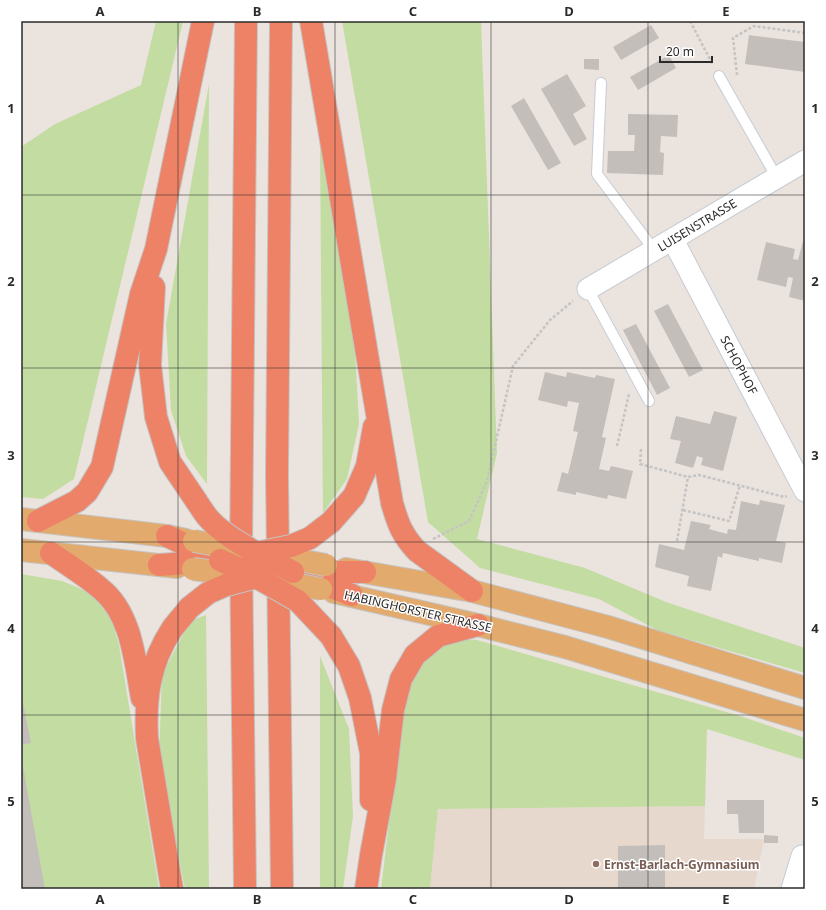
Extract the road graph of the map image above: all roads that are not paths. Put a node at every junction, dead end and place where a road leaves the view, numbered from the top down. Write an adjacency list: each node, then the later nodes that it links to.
1 (203, 21): 10 (highway)
2 (246, 21): 33 (highway)
3 (281, 21): 34 (highway)
4 (311, 21): 14 (highway)
5 (719, 76): 8 (lane)
6 (601, 83): 11 (lane)
7 (805, 161): 8 (street, LUISENSTRASSE)
8 (777, 178): 9 (street, LUISENSTRASSE)
9 (673, 240): 11 (street, LUISENSTRASSE); 15 (street, SCHOPHOF)
10 (156, 249): 16 (highway); 19 (highway, bridge)
11 (654, 250): 12 (street, LUISENSTRASSE)
12 (588, 289): 13 (lane)
13 (649, 401)
14 (377, 410): 19 (highway, bridge); 25 (highway)
15 (798, 493)
16 (30, 520): 20 (main road, HABINGHORSTER STRASSE)
17 (21, 550): 18 (main road, HABINGHORSTER STRASSE)
18 (51, 553): 20 (main road, HABINGHORSTER STRASSE); 28 (highway)
19 (257, 553): 20 (main road, HABINGHORSTER STRASSE, bridge); 21 (highway, bridge); 22 (highway, bridge); 24 (main road, HABINGHORSTER STRASSE, bridge)
20 (193, 555): 21 (highway); 23 (main road, HABINGHORSTER STRASSE, bridge)
21 (220, 560): 23 (highway, bridge)
22 (293, 572): 23 (highway, bridge); 24 (highway)
23 (256, 577): 24 (main road, HABINGHORSTER STRASSE, bridge); 28 (highway, bridge); 30 (highway, bridge)
24 (323, 577): 25 (main road, HABINGHORSTER STRASSE); 26 (main road, HABINGHORSTER STRASSE)
25 (472, 591): 27 (main road, HABINGHORSTER STRASSE)
26 (478, 625): 29 (main road, HABINGHORSTER STRASSE); 30 (highway)
27 (805, 688)
28 (146, 714): 32 (highway)
29 (805, 720)
30 (371, 855): 35 (highway)
31 (805, 856): 36 (street)
32 (172, 889)
33 (246, 889)
34 (282, 889)
35 (366, 889)
36 (792, 889)

